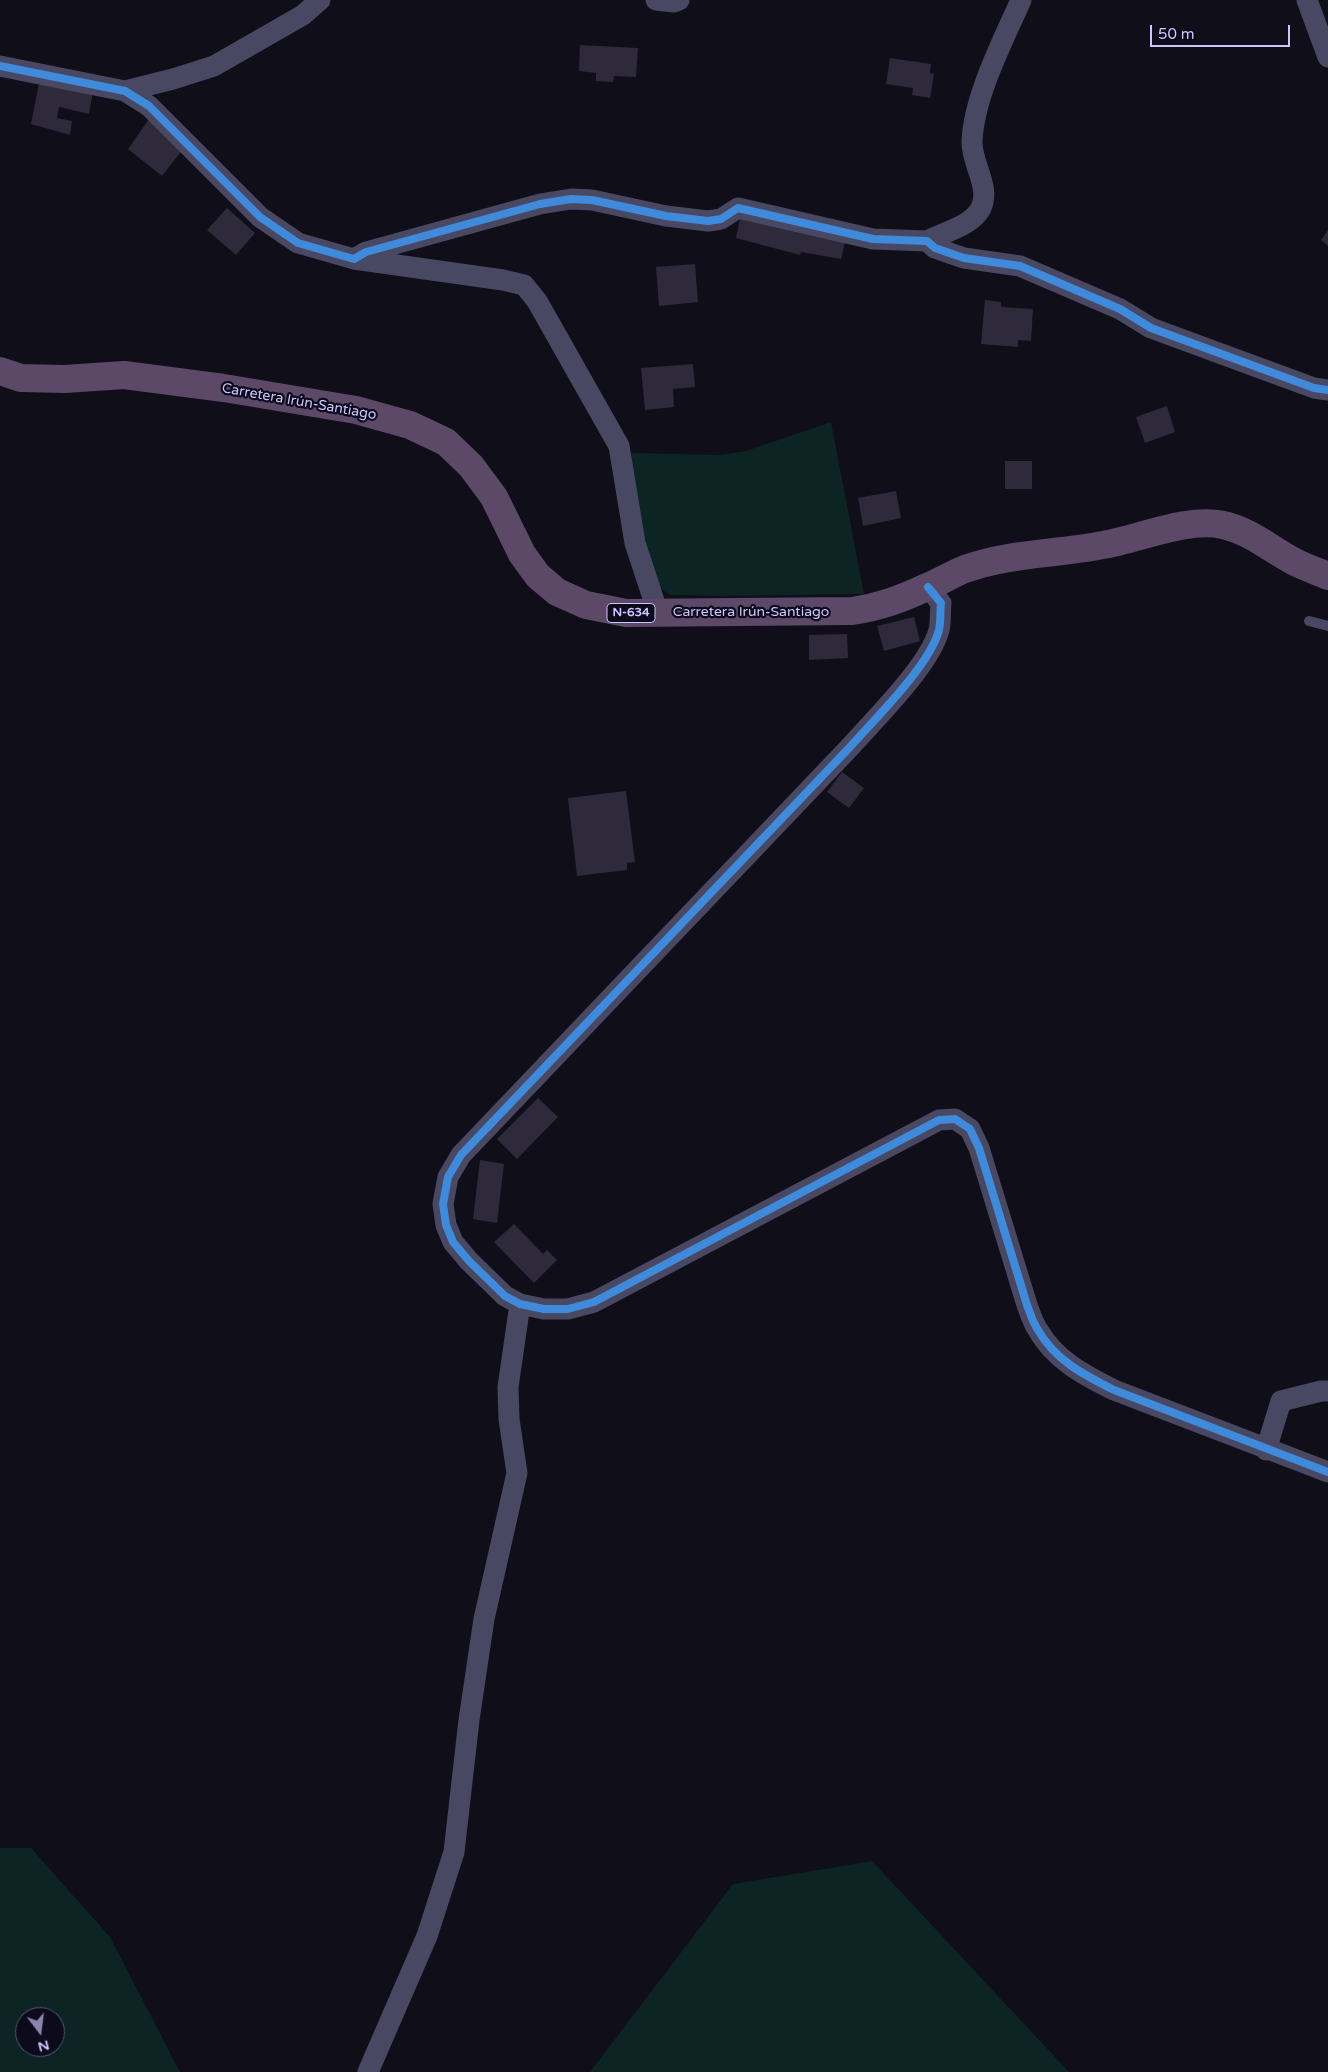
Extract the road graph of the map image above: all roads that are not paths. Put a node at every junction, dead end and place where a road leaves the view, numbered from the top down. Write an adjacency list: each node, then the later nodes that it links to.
1 (320, 0): 8 (street)
2 (656, 0): 3 (street)
3 (679, 0)
4 (1021, 0): 9 (street)
5 (1307, 0): 6 (street)
6 (1328, 56)
7 (0, 66): 8 (street)
8 (125, 91): 10 (street)
9 (927, 241): 10 (street); 12 (street)
10 (354, 259): 15 (street)
11 (0, 371): 15 (highway, Carretera Irún-Santiago / N-634)
12 (1328, 390)
13 (1328, 576): 14 (highway, Carretera Irún-Santiago / N-634)
14 (928, 587): 15 (highway, Carretera Irún-Santiago / N-634); 18 (street)
15 (658, 613)
16 (1309, 621): 17 (lane)
17 (1328, 626)
18 (520, 1304): 20 (street); 22 (street)
19 (1328, 1390): 20 (street)
20 (1266, 1450): 21 (street)
21 (1328, 1472)
22 (368, 2072)

